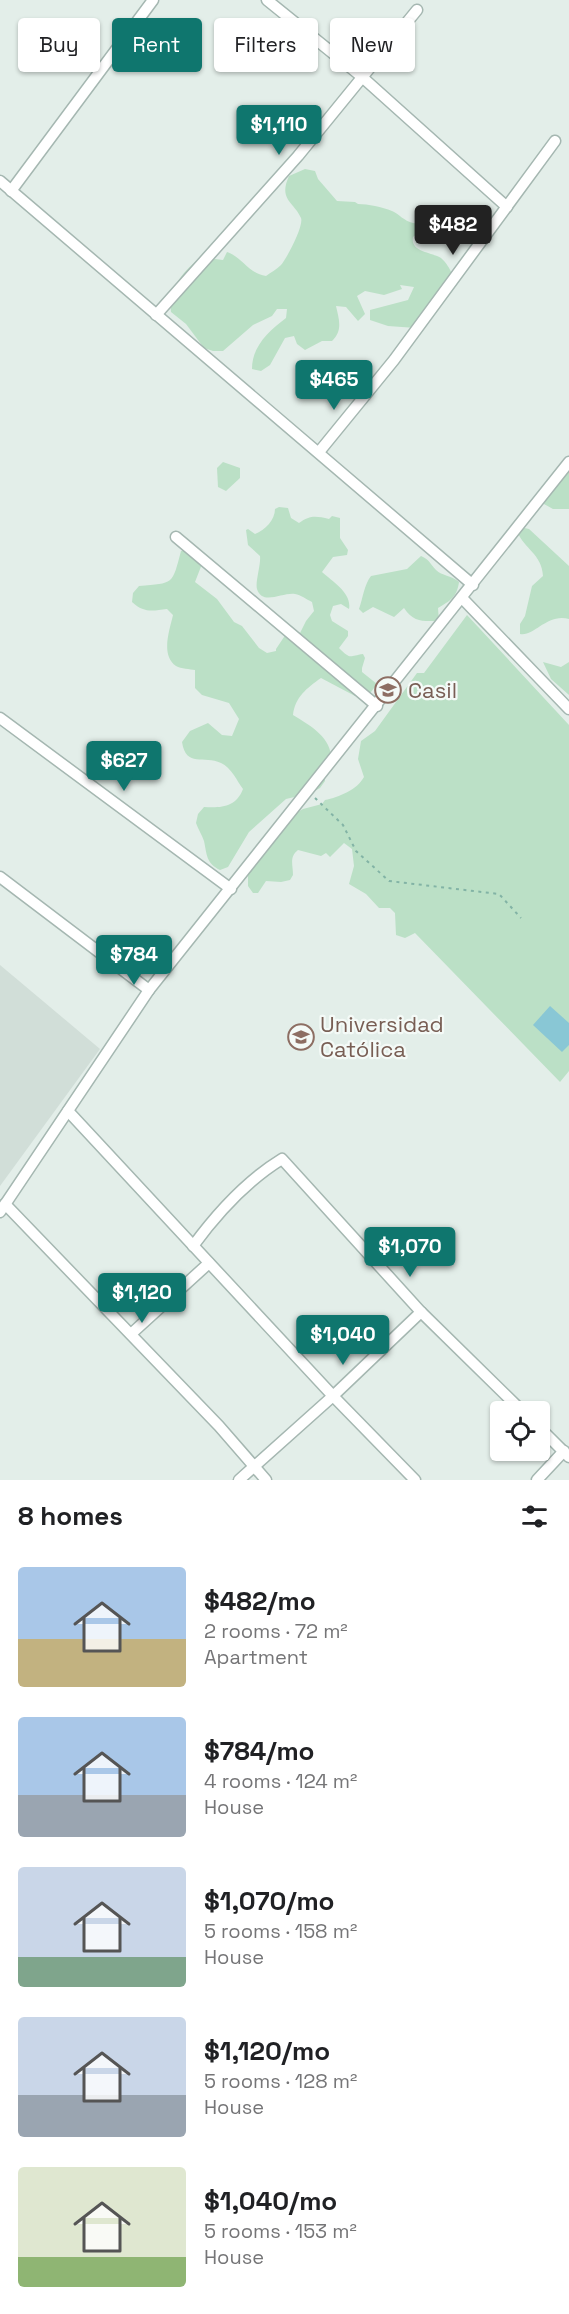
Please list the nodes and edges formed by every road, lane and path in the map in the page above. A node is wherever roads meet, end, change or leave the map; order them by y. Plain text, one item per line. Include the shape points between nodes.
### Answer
1 (153, 0) edge
2 (267, 0) edge
3 (417, 10) dead end
4 (362, 76) junction
5 (555, 141) dead end
6 (0, 182) edge
7 (11, 191) junction
8 (507, 207) junction
9 (156, 315) junction
10 (319, 452) junction
11 (569, 462) edge
12 (176, 537) dead end
13 (473, 585) junction
14 (462, 598) junction
15 (376, 706) junction
16 (569, 709) edge
17 (0, 718) edge
18 (309, 791) junction
19 (0, 877) edge
20 (231, 889) junction
21 (521, 918) dead end
22 (149, 990) junction
23 (68, 1111) junction
24 (3, 1208) edge
25 (194, 1246) junction
26 (209, 1263) junction
27 (421, 1312) junction
28 (131, 1334) junction
29 (333, 1396) junction
30 (512, 1401) edge
31 (550, 1438) edge
32 (566, 1454) edge
33 (254, 1468) junction
34 (239, 1480) edge
35 (266, 1480) edge
36 (415, 1480) edge
37 (537, 1480) edge

1 - 7 street
2 - 4 street
3 - 4 street
4 - 8 street
4 - 9 street via 298,156
5 - 8 street
6 - 7 street
7 - 9 street
8 - 10 street
9 - 10 street
10 - 13 street
11 - 13 street
12 - 15 street
13 - 14 street
14 - 15 street
14 - 16 street
15 - 18 street
17 - 20 street
18 - 20 street
18 - 21 path via 343,825 356,851 389,881 499,894
19 - 22 street
20 - 22 street
22 - 23 street
23 - 24 street
23 - 25 street
24 - 28 street
25 - 26 street
25 - 27 street via 217,1214 264,1170 282,1159
26 - 28 street
26 - 29 street
27 - 29 street
27 - 30 street
28 - 33 street
29 - 33 street
29 - 36 street
31 - 32 street
32 - 37 street
33 - 34 street
33 - 35 street

